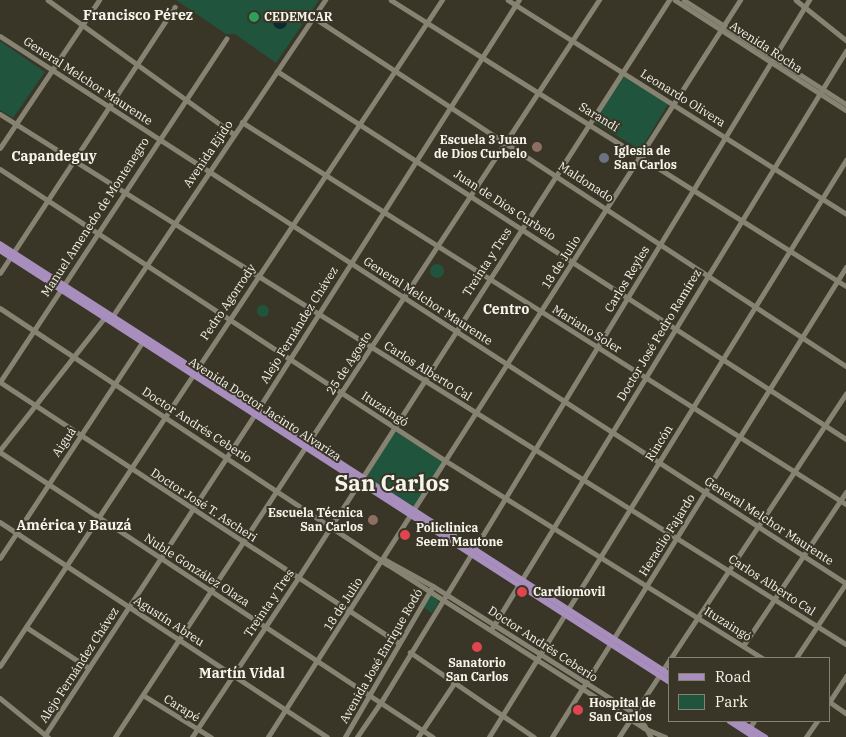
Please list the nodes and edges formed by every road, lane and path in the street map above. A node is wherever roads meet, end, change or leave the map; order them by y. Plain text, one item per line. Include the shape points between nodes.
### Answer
1 (48, 0) edge
2 (99, 0) edge
3 (325, 0) edge
4 (391, 0) edge
5 (442, 0) edge
6 (508, 0) edge
7 (599, 0) edge
8 (669, 0) edge
9 (675, 0) edge
10 (684, 0) edge
11 (740, 0) edge
12 (796, 0) edge
13 (809, 0) edge
14 (517, 2) edge
15 (804, 6) junction
16 (175, 7) dead end
17 (313, 17) junction
18 (427, 22) junction
19 (81, 24) junction
20 (722, 27) junction
21 (0, 36) edge
22 (226, 39) dead end
23 (572, 40) junction
24 (846, 40) edge
25 (846, 51) edge
26 (482, 57) junction
27 (772, 59) junction
28 (136, 65) junction
29 (51, 69) junction
30 (277, 71) junction
31 (394, 71) junction
32 (623, 72) junction
33 (820, 90) junction
34 (537, 92) junction
35 (184, 99) junction
36 (673, 104) junction
37 (846, 104) edge
38 (109, 106) junction
39 (450, 107) junction
40 (846, 110) edge
41 (0, 114) edge
42 (242, 122) junction
43 (590, 123) junction
44 (16, 124) junction
45 (359, 125) junction
46 (234, 134) junction
47 (725, 136) junction
48 (158, 138) junction
49 (504, 142) junction
50 (0, 148) edge
51 (641, 155) junction
52 (74, 160) junction
53 (415, 160) junction
54 (846, 160) edge
55 (774, 167) junction
56 (0, 170) edge
57 (209, 171) junction
58 (326, 174) junction
59 (556, 175) junction
60 (693, 189) junction
61 (123, 192) junction
62 (470, 194) junction
63 (822, 198) junction
64 (47, 200) junction
65 (608, 208) junction
66 (383, 210) junction
67 (846, 214) edge
68 (740, 219) junction
69 (173, 224) junction
70 (292, 224) junction
71 (522, 227) junction
72 (98, 232) junction
73 (661, 243) junction
74 (0, 244) edge
75 (438, 245) junction
76 (0, 250) edge
77 (790, 250) junction
78 (12, 255) junction
79 (574, 261) junction
80 (350, 263) junction
81 (146, 265) junction
82 (846, 268) edge
83 (0, 273) edge
84 (707, 274) junction
85 (258, 276) junction
86 (489, 278) junction
87 (838, 280) junction
88 (846, 286) edge
89 (62, 287) junction
90 (628, 296) junction
91 (404, 297) junction
92 (755, 306) junction
93 (0, 308) edge
94 (541, 311) junction
95 (318, 314) junction
96 (109, 318) junction
97 (229, 319) junction
98 (675, 328) junction
99 (34, 330) junction
100 (455, 330) junction
101 (802, 338) junction
102 (144, 340) junction
103 (371, 347) junction
104 (597, 347) junction
105 (74, 356) junction
106 (290, 359) junction
107 (722, 359) junction
108 (508, 364) junction
109 (846, 366) edge
110 (193, 372) junction
111 (645, 377) junction
112 (424, 379) junction
113 (0, 382) edge
114 (116, 383) junction
115 (770, 389) junction
116 (342, 393) junction
117 (846, 394) edge
118 (564, 401) junction
119 (35, 405) junction
120 (693, 407) junction
121 (256, 412) junction
122 (477, 413) junction
123 (164, 416) junction
124 (825, 425) junction
125 (393, 426) junction
126 (612, 432) junction
127 (81, 435) junction
128 (740, 437) junction
129 (846, 439) edge
130 (308, 445) junction
131 (535, 449) junction
132 (0, 451) edge
133 (227, 457) junction
134 (446, 461) junction
135 (659, 462) junction
136 (129, 469) junction
137 (795, 471) junction
138 (583, 478) junction
139 (360, 479) junction
140 (48, 484) junction
141 (278, 491) junction
142 (705, 492) junction
143 (846, 492) edge
144 (506, 497) junction
145 (840, 500) junction
146 (846, 504) edge
147 (631, 508) junction
148 (192, 509) junction
149 (414, 514) junction
150 (97, 517) junction
151 (0, 522) edge
152 (331, 526) junction
153 (758, 526) junction
154 (553, 528) junction
155 (16, 533) junction
156 (678, 536) junction
157 (244, 543) junction
158 (473, 552) junction
159 (804, 555) junction
160 (600, 557) junction
161 (0, 558) edge
162 (161, 558) junction
163 (384, 559) junction
164 (66, 566) junction
165 (730, 569) junction
166 (298, 578) junction
167 (520, 582) junction
168 (846, 583) edge
169 (433, 586) junction
170 (647, 586) junction
171 (212, 591) junction
172 (430, 591) junction
173 (446, 594) junction
174 (775, 598) junction
175 (443, 600) junction
176 (129, 606) junction
177 (350, 612) junction
178 (568, 613) junction
179 (698, 618) junction
180 (818, 625) junction
181 (265, 626) junction
182 (26, 627) junction
183 (493, 628) junction
184 (180, 640) junction
185 (612, 641) junction
186 (399, 643) junction
187 (846, 644) edge
188 (743, 646) junction
189 (410, 652) junction
190 (671, 657) edge
191 (761, 657) edge
192 (797, 657) edge
193 (540, 658) junction
194 (318, 660) junction
195 (0, 666) edge
196 (89, 668) junction
197 (665, 670) edge
198 (233, 675) junction
199 (846, 676) edge
200 (658, 677) junction
201 (668, 681) edge
202 (455, 682) junction
203 (585, 686) junction
204 (369, 694) junction
205 (143, 695) junction
206 (0, 698) edge
207 (831, 699) edge
208 (381, 702) junction
209 (831, 702) edge
210 (286, 710) junction
211 (846, 713) edge
212 (504, 716) junction
213 (633, 716) junction
214 (732, 722) edge
215 (741, 722) edge
216 (753, 722) edge
217 (816, 722) edge
218 (197, 729) junction
219 (423, 730) junction
220 (648, 730) junction
221 (748, 730) junction
222 (46, 736) edge
223 (115, 737) edge
224 (192, 737) edge
225 (211, 737) edge
226 (268, 737) edge
227 (327, 737) edge
228 (346, 737) edge
229 (357, 737) edge
230 (418, 737) edge
231 (432, 737) edge
232 (489, 737) edge
233 (534, 737) edge
234 (552, 737) edge
235 (619, 737) edge
236 (651, 737) edge
237 (665, 737) edge
238 (755, 737) edge
239 (765, 737) edge
240 (806, 737) edge

1 - 19 street
2 - 19 street
3 - 17 street, Avenida Ejido
4 - 18 street, Sarandí
5 - 18 street, Pedro Agorrody
6 - 14 street, Leonardo Olivera
7 - 23 street, 25 de Agosto
8 - 32 street, Treinta y Tres
9 - 20 street, Avenida Rocha
10 - 20 street, Avenida Rocha
11 - 20 street, 18 de Julio
12 - 15 street
13 - 15 street, Carlos Reyles
14 - 23 street, Leonardo Olivera
14 - 26 street, Alejo Fernández Chávez
15 - 24 street
15 - 27 street, Carlos Reyles
16 - 28 street
17 - 30 street, Avenida Ejido
17 - 31 street, Maldonado
18 - 26 street, Sarandí
18 - 31 street, Pedro Agorrody
19 - 28 street
19 - 29 street
20 - 27 street, Avenida Rocha
20 - 36 street, 18 de Julio
21 - 29 street, General Melchor Maurente
22 - 35 street, Manuel Amenedo de Montenegro
23 - 32 street, Leonardo Olivera
23 - 34 street, 25 de Agosto
25 - 33 street, Doctor José Pedro Ramírez
26 - 34 street, Sarandí
26 - 39 street, Alejo Fernández Chávez
27 - 33 street, Avenida Rocha
27 - 47 street, Carlos Reyles
28 - 35 street
28 - 38 street
29 - 38 street, General Melchor Maurente
29 - 44 street
30 - 42 street, Avenida Ejido
30 - 45 street, Juan de Dios Curbelo
31 - 39 street, Maldonado
31 - 45 street, Pedro Agorrody
32 - 36 street, Leonardo Olivera
32 - 43 street, Treinta y Tres
33 - 37 street, Avenida Rocha
33 - 40 street, Avenida Rocha
33 - 55 street, Doctor José Pedro Ramírez
34 - 43 street, Sarandí
34 - 49 street, 25 de Agosto
35 - 46 street
35 - 48 street, Manuel Amenedo de Montenegro
36 - 47 street, Leonardo Olivera
36 - 51 street, 18 de Julio
38 - 48 street, General Melchor Maurente
38 - 52 street
39 - 49 street, Maldonado
39 - 53 street, Alejo Fernández Chávez
41 - 44 street, Carlos Alberto Cal
42 - 46 street, Avenida Ejido
42 - 58 street, Mariano Soler
43 - 51 street, Sarandí
43 - 59 street, Treinta y Tres
44 - 50 street
44 - 52 street, Carlos Alberto Cal
45 - 53 street, Juan de Dios Curbelo
45 - 58 street, Pedro Agorrody
46 - 57 street, Avenida Ejido
47 - 55 street, Leonardo Olivera
47 - 60 street, Carlos Reyles
48 - 57 street, General Melchor Maurente
48 - 61 street, Manuel Amenedo de Montenegro
49 - 59 street, Maldonado
49 - 62 street, 25 de Agosto
51 - 60 street, Sarandí
51 - 65 street, 18 de Julio
52 - 61 street, Carlos Alberto Cal
52 - 64 street
53 - 62 street, Juan de Dios Curbelo
53 - 66 street, Alejo Fernández Chávez
54 - 63 street, Rincón
55 - 63 street, Leonardo Olivera
55 - 68 street, Doctor José Pedro Ramírez
56 - 64 street, Ituzaingó
57 - 69 street, Avenida Ejido
57 - 70 street, General Melchor Maurente
58 - 66 street, Mariano Soler
58 - 70 street, Pedro Agorrody
59 - 65 street, Maldonado
59 - 71 street, Treinta y Tres
60 - 68 street, Sarandí
60 - 73 street, Carlos Reyles
61 - 69 street, Carlos Alberto Cal
61 - 72 street, Manuel Amenedo de Montenegro
62 - 71 street, Juan de Dios Curbelo
62 - 75 street, 25 de Agosto
63 - 67 street, Leonardo Olivera
63 - 77 street, Rincón
64 - 72 street, Ituzaingó
64 - 78 street
65 - 73 street, Maldonado
65 - 79 street, 18 de Julio
66 - 75 street, Mariano Soler
66 - 80 street, Alejo Fernández Chávez
68 - 77 street, Sarandí
68 - 84 street, Doctor José Pedro Ramírez
69 - 81 street, Avenida Ejido
69 - 85 street, Carlos Alberto Cal
70 - 80 street, General Melchor Maurente
70 - 85 street, Pedro Agorrody
71 - 79 street, Juan de Dios Curbelo
71 - 86 street, Treinta y Tres
72 - 81 street, Ituzaingó
72 - 89 street, Manuel Amenedo de Montenegro
73 - 84 street, Maldonado
73 - 90 street, Carlos Reyles
74 - 78 main road, Avenida Doctor Jacinto Alvariza
75 - 86 street, Mariano Soler
75 - 91 street, 25 de Agosto
76 - 78 main road, Avenida Doctor Jacinto Alvariza
77 - 87 street, Sarandí
77 - 92 street, Rincón
78 - 83 street
78 - 89 main road, Avenida Doctor Jacinto Alvariza
79 - 90 street, Juan de Dios Curbelo
79 - 94 street, 18 de Julio
80 - 91 street, General Melchor Maurente
80 - 95 street, Alejo Fernández Chávez
81 - 96 street, Avenida Ejido
81 - 97 street, Ituzaingó
82 - 87 street, Heraclio Fajardo
84 - 92 street, Maldonado
84 - 98 street, Doctor José Pedro Ramírez
85 - 95 street, Carlos Alberto Cal
85 - 97 street, Pedro Agorrody
86 - 94 street, Mariano Soler
86 - 100 street, Treinta y Tres
87 - 88 street, Sarandí
87 - 101 street, Heraclio Fajardo
89 - 96 main road, Avenida Doctor Jacinto Alvariza
89 - 99 street, Manuel Amenedo de Montenegro
90 - 98 street, Juan de Dios Curbelo
90 - 104 street, Carlos Reyles
91 - 100 street, General Melchor Maurente
91 - 103 street, 25 de Agosto
92 - 101 street, Maldonado
92 - 107 street, Rincón
93 - 99 street, Doctor Andrés Ceberio
94 - 104 street, Mariano Soler
94 - 108 street, 18 de Julio
95 - 103 street, Carlos Alberto Cal
95 - 106 street, Alejo Fernández Chávez
96 - 102 main road, Avenida Doctor Jacinto Alvariza
96 - 105 street, Avenida Ejido
97 - 106 street, Ituzaingó
97 - 110 street, Pedro Agorrody
98 - 107 street, Juan de Dios Curbelo
98 - 111 street, Doctor José Pedro Ramírez
99 - 105 street, Doctor Andrés Ceberio
99 - 113 street, Manuel Amenedo de Montenegro
100 - 108 street, General Melchor Maurente
100 - 112 street, Treinta y Tres
101 - 109 street, Maldonado
101 - 115 street, Heraclio Fajardo
102 - 110 main road, Avenida Doctor Jacinto Alvariza
102 - 114 street, Aiguá
103 - 112 street, Carlos Alberto Cal
103 - 116 street, 25 de Agosto
104 - 111 street, Mariano Soler
104 - 118 street, Carlos Reyles
105 - 114 street, Doctor Andrés Ceberio
105 - 119 street, Avenida Ejido
106 - 116 street, Ituzaingó
106 - 121 street, Alejo Fernández Chávez
107 - 115 street, Juan de Dios Curbelo
107 - 120 street, Rincón
108 - 118 street, General Melchor Maurente
108 - 122 street, 18 de Julio
110 - 121 main road, Avenida Doctor Jacinto Alvariza
110 - 123 street, Pedro Agorrody
111 - 120 street, Mariano Soler
111 - 126 street, Doctor José Pedro Ramírez
112 - 122 street, Carlos Alberto Cal
112 - 125 street, Treinta y Tres
113 - 119 street, Doctor José T. Ascheri
114 - 123 street, Doctor Andrés Ceberio
114 - 127 street, Aiguá
115 - 124 street, Juan de Dios Curbelo
115 - 128 street, Heraclio Fajardo
116 - 125 street, Ituzaingó
116 - 130 street, 25 de Agosto
117 - 124 street
118 - 126 street, General Melchor Maurente
118 - 131 street, Carlos Reyles
119 - 127 street, Doctor José T. Ascheri
119 - 132 street, Avenida Ejido
120 - 128 street, Mariano Soler
120 - 135 street, Rincón
121 - 130 main road, Avenida Doctor Jacinto Alvariza
121 - 133 street, Alejo Fernández Chávez
122 - 131 street, Carlos Alberto Cal
122 - 134 street, 18 de Julio
123 - 133 street, Doctor Andrés Ceberio
123 - 136 street, Pedro Agorrody
124 - 129 street, Juan de Dios Curbelo
124 - 137 street
125 - 134 street, Ituzaingó
125 - 139 street, Treinta y Tres
126 - 135 street, General Melchor Maurente
126 - 138 street, Doctor José Pedro Ramírez
127 - 136 street, Doctor José T. Ascheri
127 - 140 street, Aiguá
128 - 137 street, Mariano Soler
128 - 142 street, Heraclio Fajardo
130 - 139 main road, Avenida Doctor Jacinto Alvariza
130 - 141 street, 25 de Agosto
131 - 138 street, Carlos Alberto Cal
131 - 144 street, Carlos Reyles
132 - 140 street, Nuble González Olaza
133 - 141 street, Doctor Andrés Ceberio
133 - 148 street, Alejo Fernández Chávez
134 - 144 street, Ituzaingó
134 - 149 street, 18 de Julio
135 - 142 street, General Melchor Maurente
135 - 147 street, Rincón
136 - 148 street, Doctor José T. Ascheri
136 - 150 street, Pedro Agorrody
137 - 145 street, Mariano Soler
137 - 153 street
138 - 147 street, Carlos Alberto Cal
138 - 154 street, Doctor José Pedro Ramírez
139 - 149 main road, Avenida Doctor Jacinto Alvariza
139 - 152 street, Treinta y Tres
140 - 150 street, Nuble González Olaza
140 - 155 street, Aiguá
141 - 152 street, Doctor Andrés Ceberio
141 - 157 street, 25 de Agosto
142 - 153 street, General Melchor Maurente
142 - 156 street, Heraclio Fajardo
143 - 145 street
144 - 154 street, Ituzaingó
144 - 158 street, Carlos Reyles
145 - 146 street, Mariano Soler
145 - 159 street
147 - 156 street, Carlos Alberto Cal
147 - 160 street, Rincón
148 - 157 street, Doctor José T. Ascheri
148 - 162 street, Alejo Fernández Chávez
149 - 158 main road, Avenida Doctor Jacinto Alvariza
149 - 163 street, 18 de Julio
150 - 162 street, Nuble González Olaza
150 - 164 street, Pedro Agorrody
151 - 155 street, Agustín Abreu
152 - 163 street, Doctor Andrés Ceberio
152 - 166 street, Treinta y Tres
153 - 159 street, General Melchor Maurente
153 - 165 street
154 - 160 street, Ituzaingó
154 - 167 street, Doctor José Pedro Ramírez
155 - 161 street, Aiguá
155 - 164 street, Agustín Abreu
156 - 165 street, Carlos Alberto Cal
156 - 170 street, Heraclio Fajardo
157 - 166 street, Doctor José T. Ascheri
157 - 171 street, 25 de Agosto
158 - 167 main road, Avenida Doctor Jacinto Alvariza
158 - 173 street, Carlos Reyles
159 - 168 street, General Melchor Maurente
159 - 174 street
160 - 170 street, Ituzaingó
160 - 178 street, Rincón
162 - 171 street, Nuble González Olaza
162 - 176 street, Alejo Fernández Chávez
163 - 169 street, Doctor Andrés Ceberio
163 - 172 street, Doctor Andrés Ceberio
163 - 177 street, 18 de Julio
164 - 176 street, Agustín Abreu
164 - 182 street, Pedro Agorrody
165 - 174 street, Carlos Alberto Cal
165 - 179 street
166 - 177 street, Doctor José T. Ascheri
166 - 181 street, Treinta y Tres
167 - 178 main road, Avenida Doctor Jacinto Alvariza
167 - 183 street, Doctor José Pedro Ramírez
168 - 180 street
169 - 172 street, Avenida José Enrique Rodó
169 - 173 street, Doctor Andrés Ceberio
170 - 179 street, Ituzaingó
170 - 185 street, Heraclio Fajardo
171 - 181 street, Nuble González Olaza
171 - 184 street, 25 de Agosto
172 - 175 street, Doctor Andrés Ceberio
172 - 186 street, Avenida José Enrique Rodó
173 - 175 street, Avenida José Enrique Rodó
173 - 183 street, Doctor Andrés Ceberio
174 - 180 street, Carlos Alberto Cal
174 - 188 street
175 - 183 street, Doctor Andrés Ceberio
175 - 189 street, Avenida José Enrique Rodó
176 - 184 street, Agustín Abreu
176 - 196 street, Alejo Fernández Chávez
177 - 186 street, Doctor José T. Ascheri
177 - 194 street, 18 de Julio
178 - 185 main road, Avenida Doctor Jacinto Alvariza
178 - 193 street, Rincón
179 - 188 street, Ituzaingó
179 - 190 street
180 - 187 street, Carlos Alberto Cal
180 - 192 street
181 - 194 street, Nuble González Olaza
181 - 198 street, Treinta y Tres
182 - 195 street, Pedro Agorrody
182 - 196 street
183 - 193 street, Doctor Andrés Ceberio
184 - 198 street, Agustín Abreu
184 - 205 street, 25 de Agosto
185 - 197 main road, Avenida Doctor Jacinto Alvariza
185 - 200 main road, Avenida Doctor Jacinto Alvariza
185 - 203 street, Heraclio Fajardo
186 - 204 street, Avenida José Enrique Rodó
188 - 191 street, Ituzaingó
189 - 202 street
189 - 208 street, Avenida José Enrique Rodó
193 - 203 street, Doctor Andrés Ceberio
193 - 212 street, Rincón
194 - 204 street, Nuble González Olaza
194 - 210 street, 18 de Julio
196 - 222 street, Alejo Fernández Chávez
197 - 200 street
198 - 210 street, Agustín Abreu
198 - 218 street, Treinta y Tres
199 - 207 street
200 - 201 main road, Avenida Doctor Jacinto Alvariza
200 - 213 street
202 - 212 street
202 - 219 street
203 - 213 street, Doctor Andrés Ceberio
203 - 234 street, Heraclio Fajardo
204 - 208 street, Nuble González Olaza
204 - 228 street, Avenida José Enrique Rodó
205 - 218 street, Carapé
205 - 223 street, 25 de Agosto
206 - 222 street
208 - 219 street, Nuble González Olaza
208 - 229 street, Avenida José Enrique Rodó
209 - 211 street
210 - 226 street, 18 de Julio
210 - 227 street, Agustín Abreu
212 - 232 street, Rincón
212 - 233 street
213 - 220 street, Doctor Andrés Ceberio
213 - 235 street
214 - 221 main road
215 - 221 main road
216 - 221 street
217 - 240 street
218 - 224 street, Treinta y Tres
218 - 225 street, Carapé
219 - 230 street
219 - 231 street, Nuble González Olaza
220 - 236 street
220 - 237 street
221 - 238 main road
221 - 239 main road

